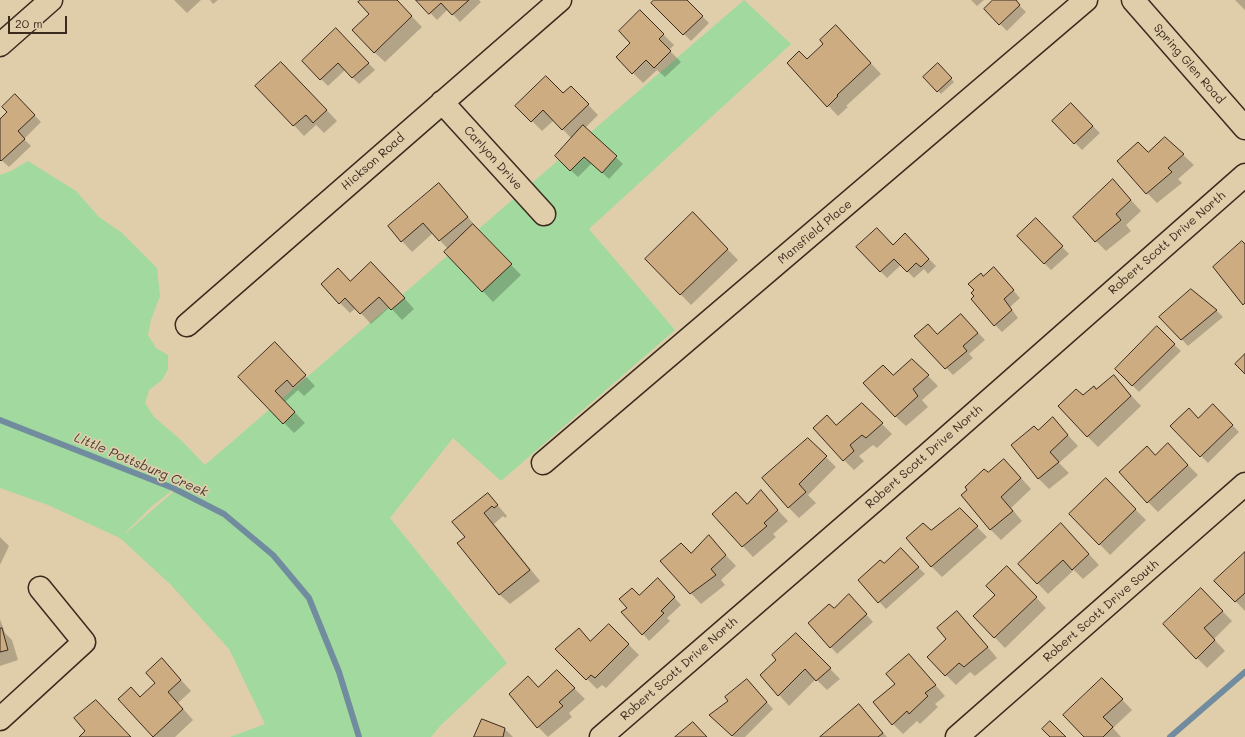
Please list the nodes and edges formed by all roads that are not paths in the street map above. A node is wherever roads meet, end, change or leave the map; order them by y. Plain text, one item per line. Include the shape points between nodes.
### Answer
1 (51, 0) edge
2 (560, 0) edge
3 (1086, 0) edge
4 (1133, 0) edge
5 (0, 45) edge
6 (442, 102) junction
7 (1245, 128) edge
8 (1245, 175) edge
9 (544, 214) dead end
10 (187, 325) dead end
11 (543, 463) dead end
12 (1245, 484) edge
13 (40, 588) dead end
14 (0, 719) edge
15 (601, 737) edge
16 (957, 737) edge

1 - 5 street
2 - 6 street, Hickson Road
3 - 11 street, Mansfield Place
4 - 7 street, Spring Glen Road
6 - 9 street, Carlyon Drive
6 - 10 street, Hickson Road
8 - 15 street, Robert Scott Drive North
12 - 16 street, Robert Scott Drive South
13 - 14 street via 84,642

